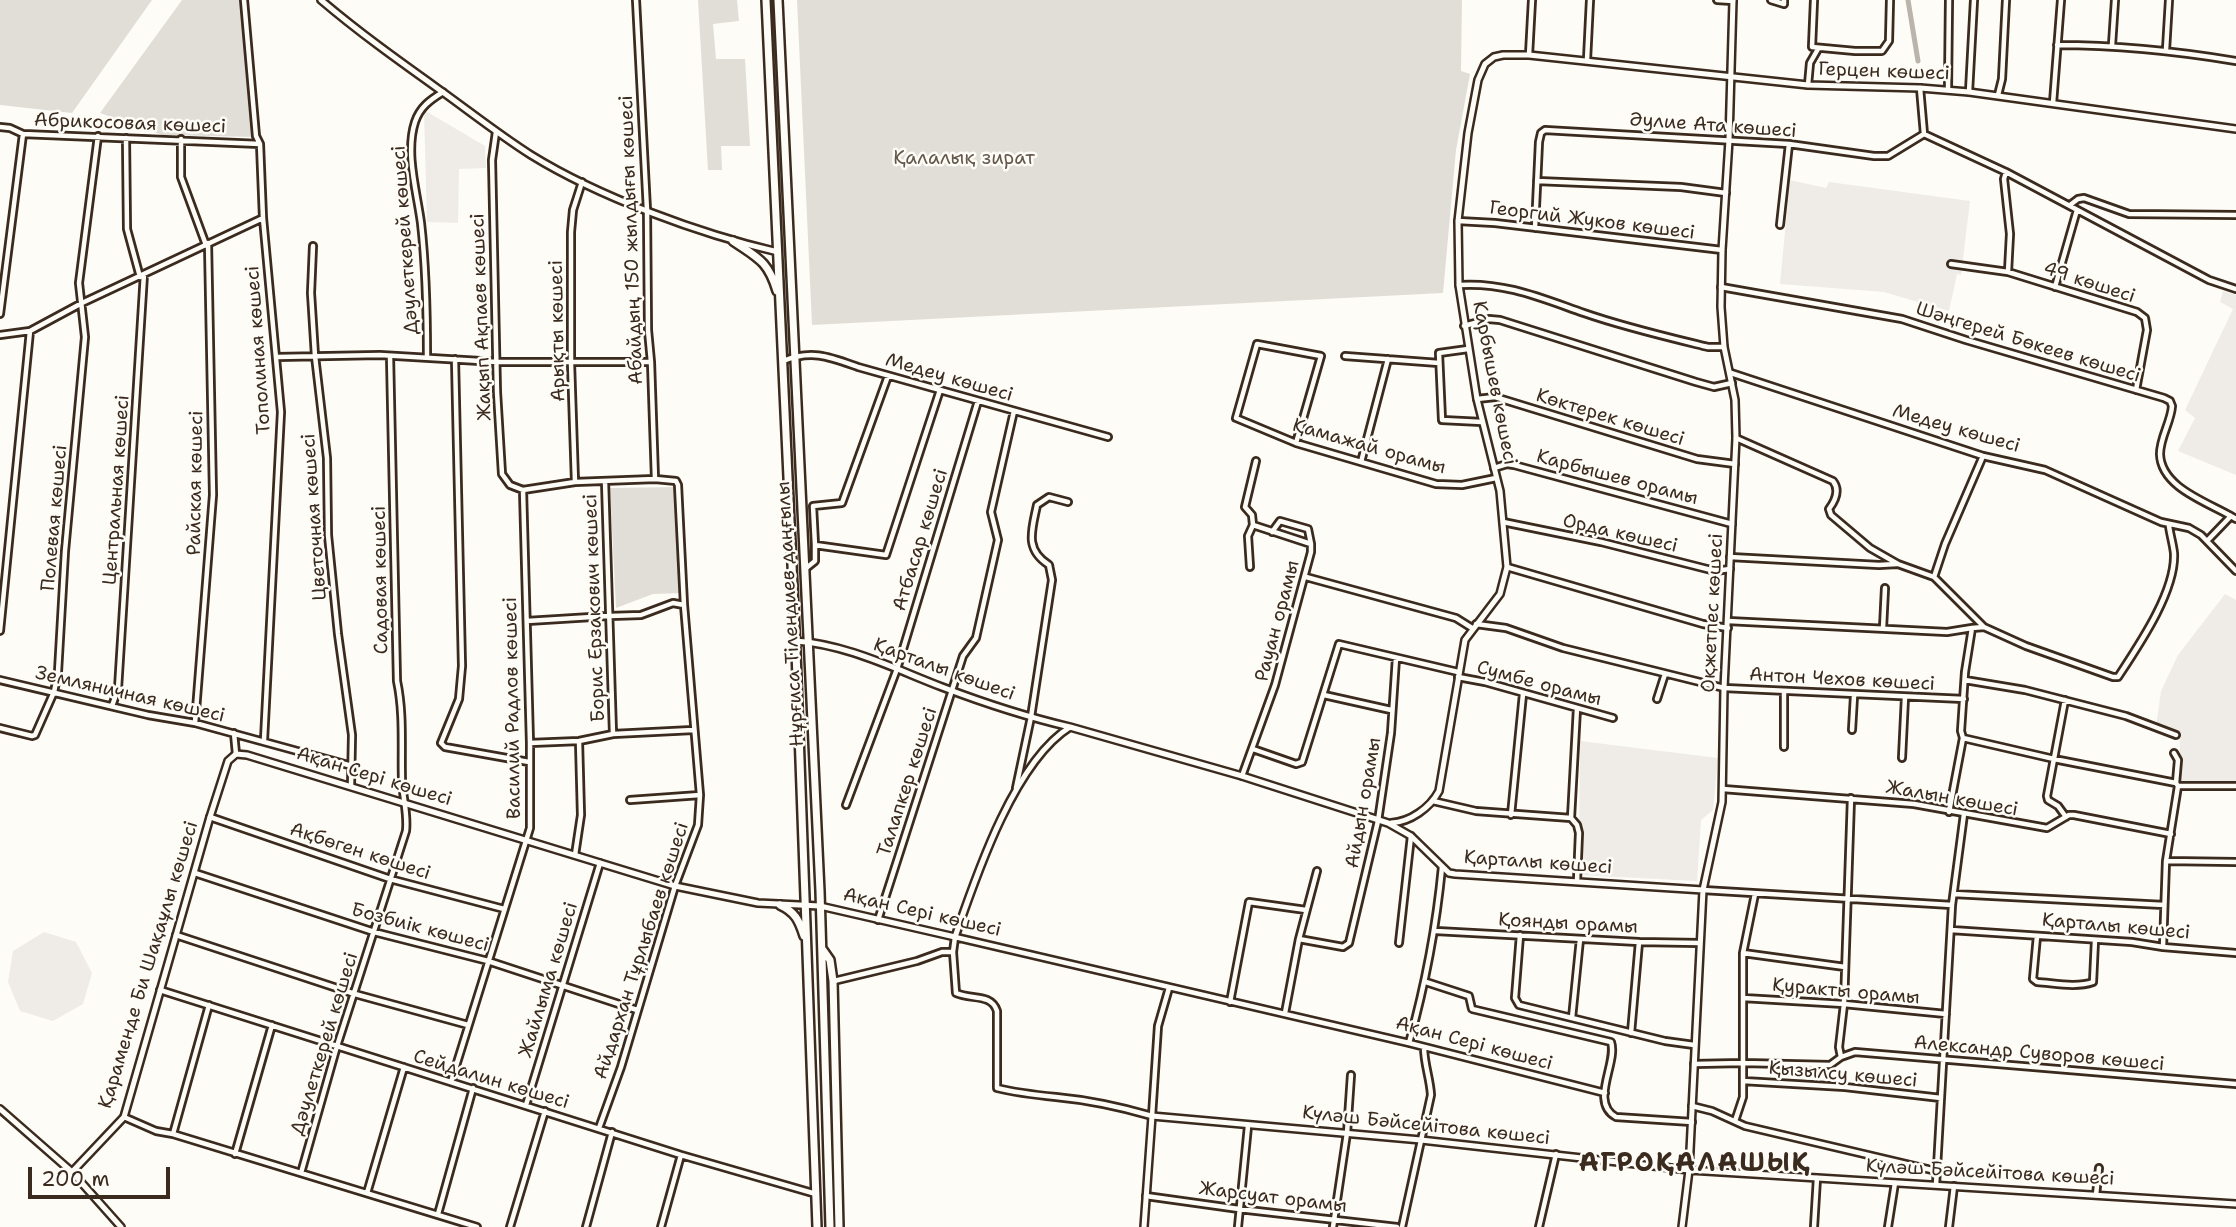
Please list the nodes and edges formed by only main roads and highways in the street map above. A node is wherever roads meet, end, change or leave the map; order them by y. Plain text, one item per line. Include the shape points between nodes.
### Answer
1 (766, 0) edge
2 (778, 0) edge
3 (733, 242) road end
4 (780, 302) junction
5 (780, 905) road end
6 (808, 946) junction
7 (822, 948) junction
8 (833, 998) junction
9 (824, 1021) junction
10 (813, 1121) junction
11 (827, 1123) junction
12 (817, 1227) edge
13 (830, 1227) edge
14 (839, 1227) edge

1 - 4 main road, Нұрғиса Тілендиев даңғылы
2 - 7 main road, Нұрғиса Тілендиев даңғылы
3 - 4 main road via 770,270
4 - 6 main road, Нұрғиса Тілендиев даңғылы
5 - 6 main road via 798,918
6 - 10 main road, Нұрғиса Тілендиев даңғылы
7 - 8 main road via 830,960
7 - 9 main road, Нұрғиса Тілендиев даңғылы
8 - 9 main road
8 - 14 main road
9 - 11 main road, Нұрғиса Тілендиев даңғылы
10 - 11 main road
10 - 12 main road, Нұрғиса Тілендиев даңғылы
11 - 13 main road, Нұрғиса Тілендиев даңғылы

